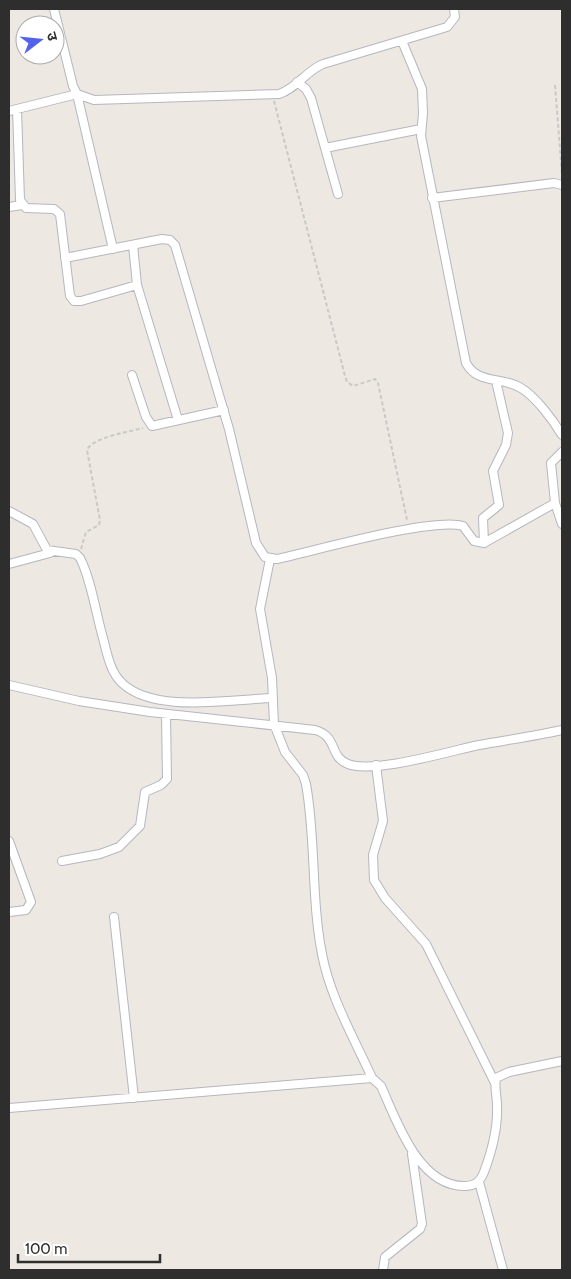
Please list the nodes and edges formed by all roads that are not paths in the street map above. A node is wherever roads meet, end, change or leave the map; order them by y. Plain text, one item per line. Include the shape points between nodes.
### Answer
1 (54, 9) edge
2 (454, 9) edge
3 (402, 41) junction
4 (297, 82) junction
5 (77, 94) junction
6 (13, 110) edge
7 (421, 129) junction
8 (325, 148) junction
9 (562, 185) edge
10 (338, 194) dead end
11 (432, 198) junction
12 (22, 205) junction
13 (9, 206) edge
14 (133, 245) junction
15 (113, 248) junction
16 (65, 258) junction
17 (137, 285) junction
18 (132, 375) dead end
19 (496, 381) junction
20 (224, 410) junction
21 (178, 420) junction
22 (562, 435) edge
23 (562, 452) edge
24 (555, 503) junction
25 (9, 511) edge
26 (562, 524) edge
27 (484, 543) junction
28 (50, 553) junction
29 (270, 559) junction
30 (9, 564) edge
31 (9, 685) edge
32 (273, 698) junction
33 (166, 715) junction
34 (274, 718) junction
35 (562, 730) edge
36 (376, 765) junction
37 (9, 841) edge
38 (62, 860) dead end
39 (9, 912) edge
40 (114, 917) dead end
41 (562, 1061) edge
42 (372, 1078) junction
43 (495, 1083) junction
44 (134, 1098) junction
45 (9, 1108) edge
46 (412, 1152) junction
47 (479, 1182) junction
48 (383, 1270) edge
49 (503, 1270) edge

1 - 5 street
2 - 3 street via 455,17 447,27
3 - 4 street via 316,66
3 - 7 street via 422,89
4 - 5 street via 286,92 272,94 94,100
4 - 8 street via 309,93
5 - 6 street
5 - 15 street
6 - 12 street via 18,193
7 - 8 street
7 - 11 street
8 - 10 street
9 - 11 street via 554,183
11 - 19 street via 466,363 475,375
12 - 13 street
12 - 16 street via 35,210 58,210
14 - 15 street
14 - 17 street
14 - 20 street via 162,239 175,245
15 - 16 street
16 - 17 street via 69,290 74,301
17 - 21 street
18 - 21 street via 152,426
19 - 22 street via 525,390
19 - 27 street via 508,440 493,470 499,505 483,518
20 - 21 street
20 - 29 street via 256,543
23 - 24 street via 550,463
24 - 26 street
24 - 27 street
25 - 28 street via 33,524
27 - 29 street via 474,541 463,526 456,524 409,529
28 - 30 street
28 - 32 street via 71,553 80,558 110,663 120,682 132,691 171,701
29 - 32 street via 260,608
31 - 33 street via 79,701
32 - 34 street
33 - 34 street
33 - 38 street via 166,779 161,785 144,792 140,826 111,852
34 - 36 street via 324,732 342,761 349,765
34 - 42 street via 282,746 306,784 322,957
35 - 36 street via 404,763
36 - 43 street via 383,821 373,854 374,880 384,898 433,956
37 - 39 street via 31,902 26,910
40 - 44 street
41 - 43 street via 500,1075
42 - 44 street
42 - 46 street via 381,1086
43 - 47 street via 496,1124
44 - 45 street
46 - 47 street via 430,1171 444,1179 460,1186
46 - 48 street via 422,1224 384,1257
47 - 49 street

